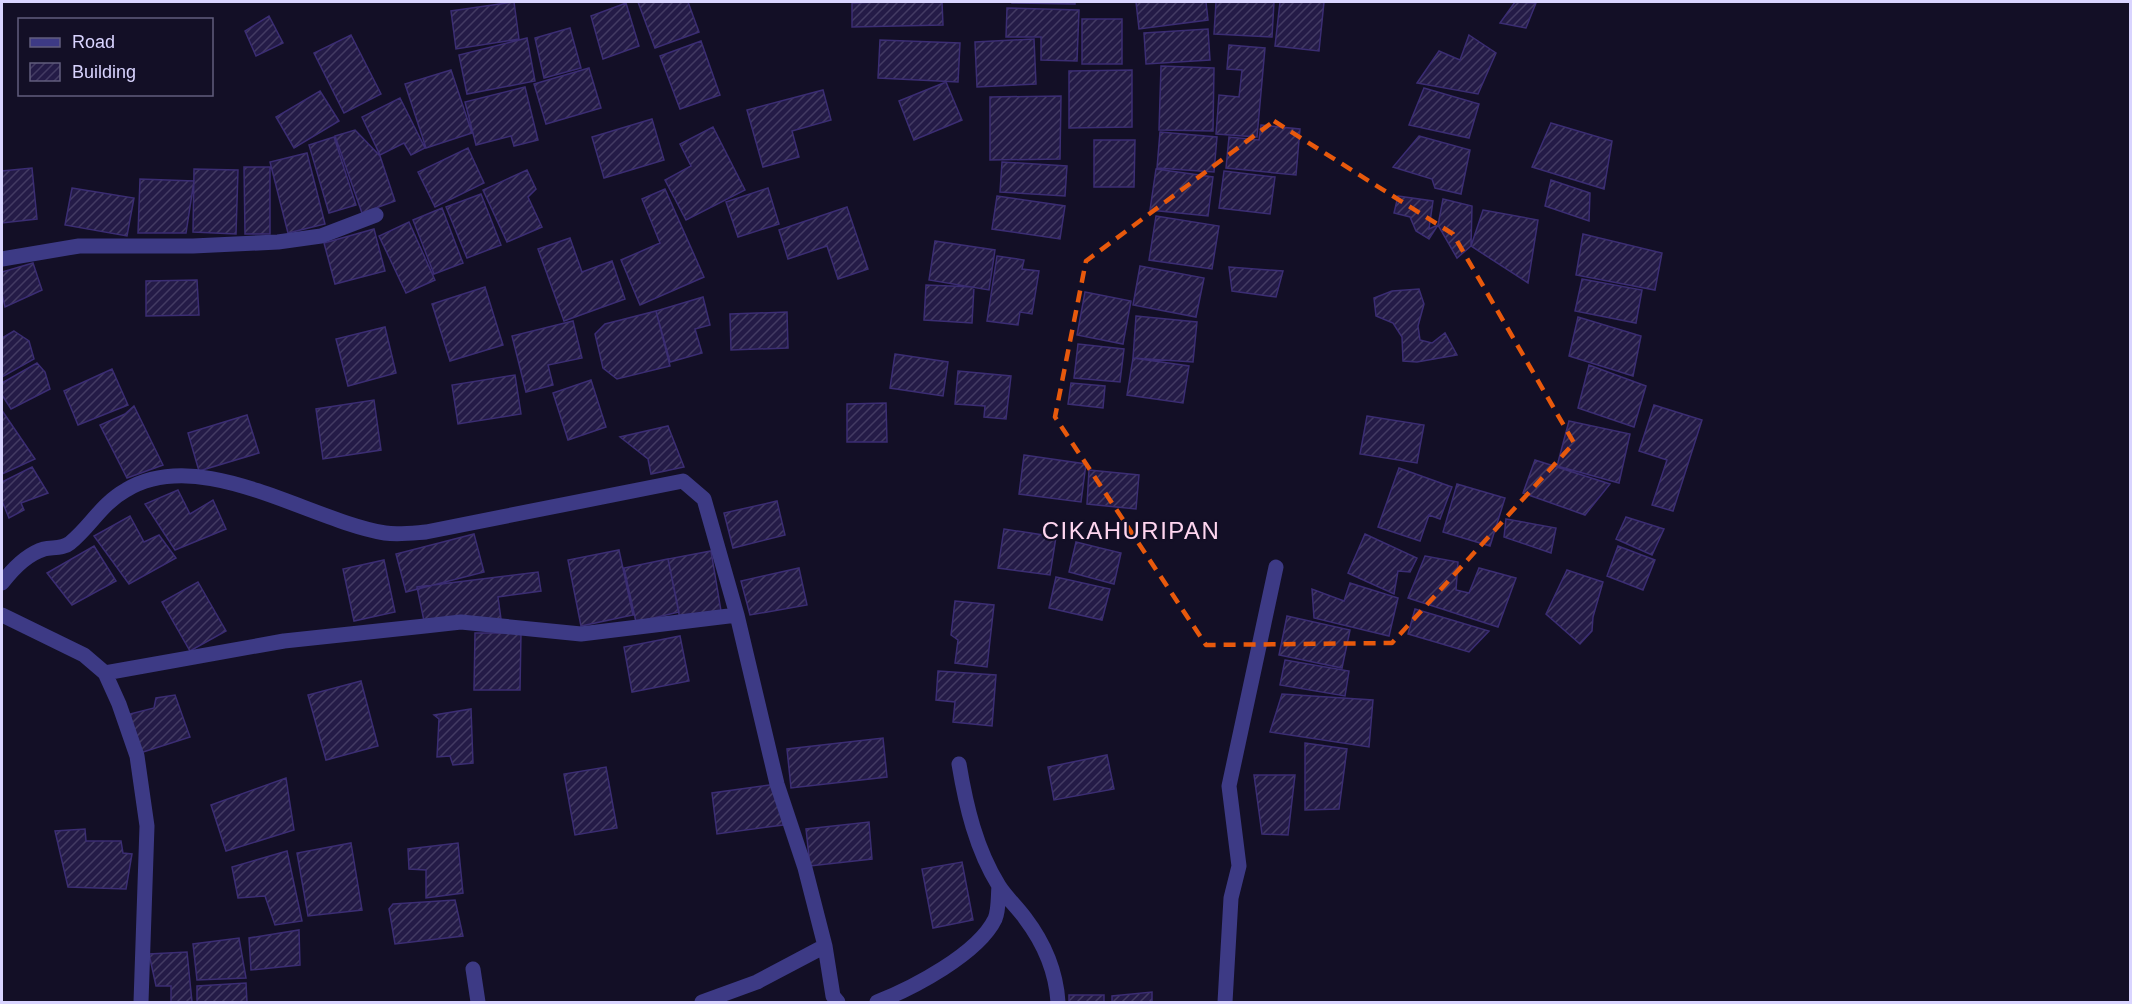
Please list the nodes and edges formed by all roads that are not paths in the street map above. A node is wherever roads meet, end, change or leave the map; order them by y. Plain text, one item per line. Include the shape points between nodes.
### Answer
1 (376, 215) dead end
2 (2, 259) edge
3 (1276, 567) dead end
4 (2, 583) edge
5 (2, 615) edge
6 (737, 615) junction
7 (105, 674) junction
8 (960, 764) dead end
9 (999, 886) junction
10 (825, 946) junction
11 (473, 969) dead end
12 (141, 1002) edge
13 (478, 1002) edge
14 (702, 1002) edge
15 (838, 1002) edge
16 (877, 1002) edge
17 (1058, 1002) edge
18 (1225, 1002) edge

1 - 2 street via 321,236 278,242 79,246
3 - 18 street via 1228,786 1239,866 1231,898
4 - 6 street via 29,556 68,545 98,509 127,489 160,477 186,475 219,480 387,534 426,532 682,481 704,499
5 - 7 street via 84,656
6 - 7 street via 581,634 449,623 284,641
6 - 10 street via 777,784
7 - 12 street via 136,756 147,826
8 - 9 street via 966,802 980,847
9 - 16 street via 996,917 982,937 936,974
9 - 17 street via 1045,948
10 - 14 street via 757,982
10 - 15 street via 833,996
11 - 13 street

